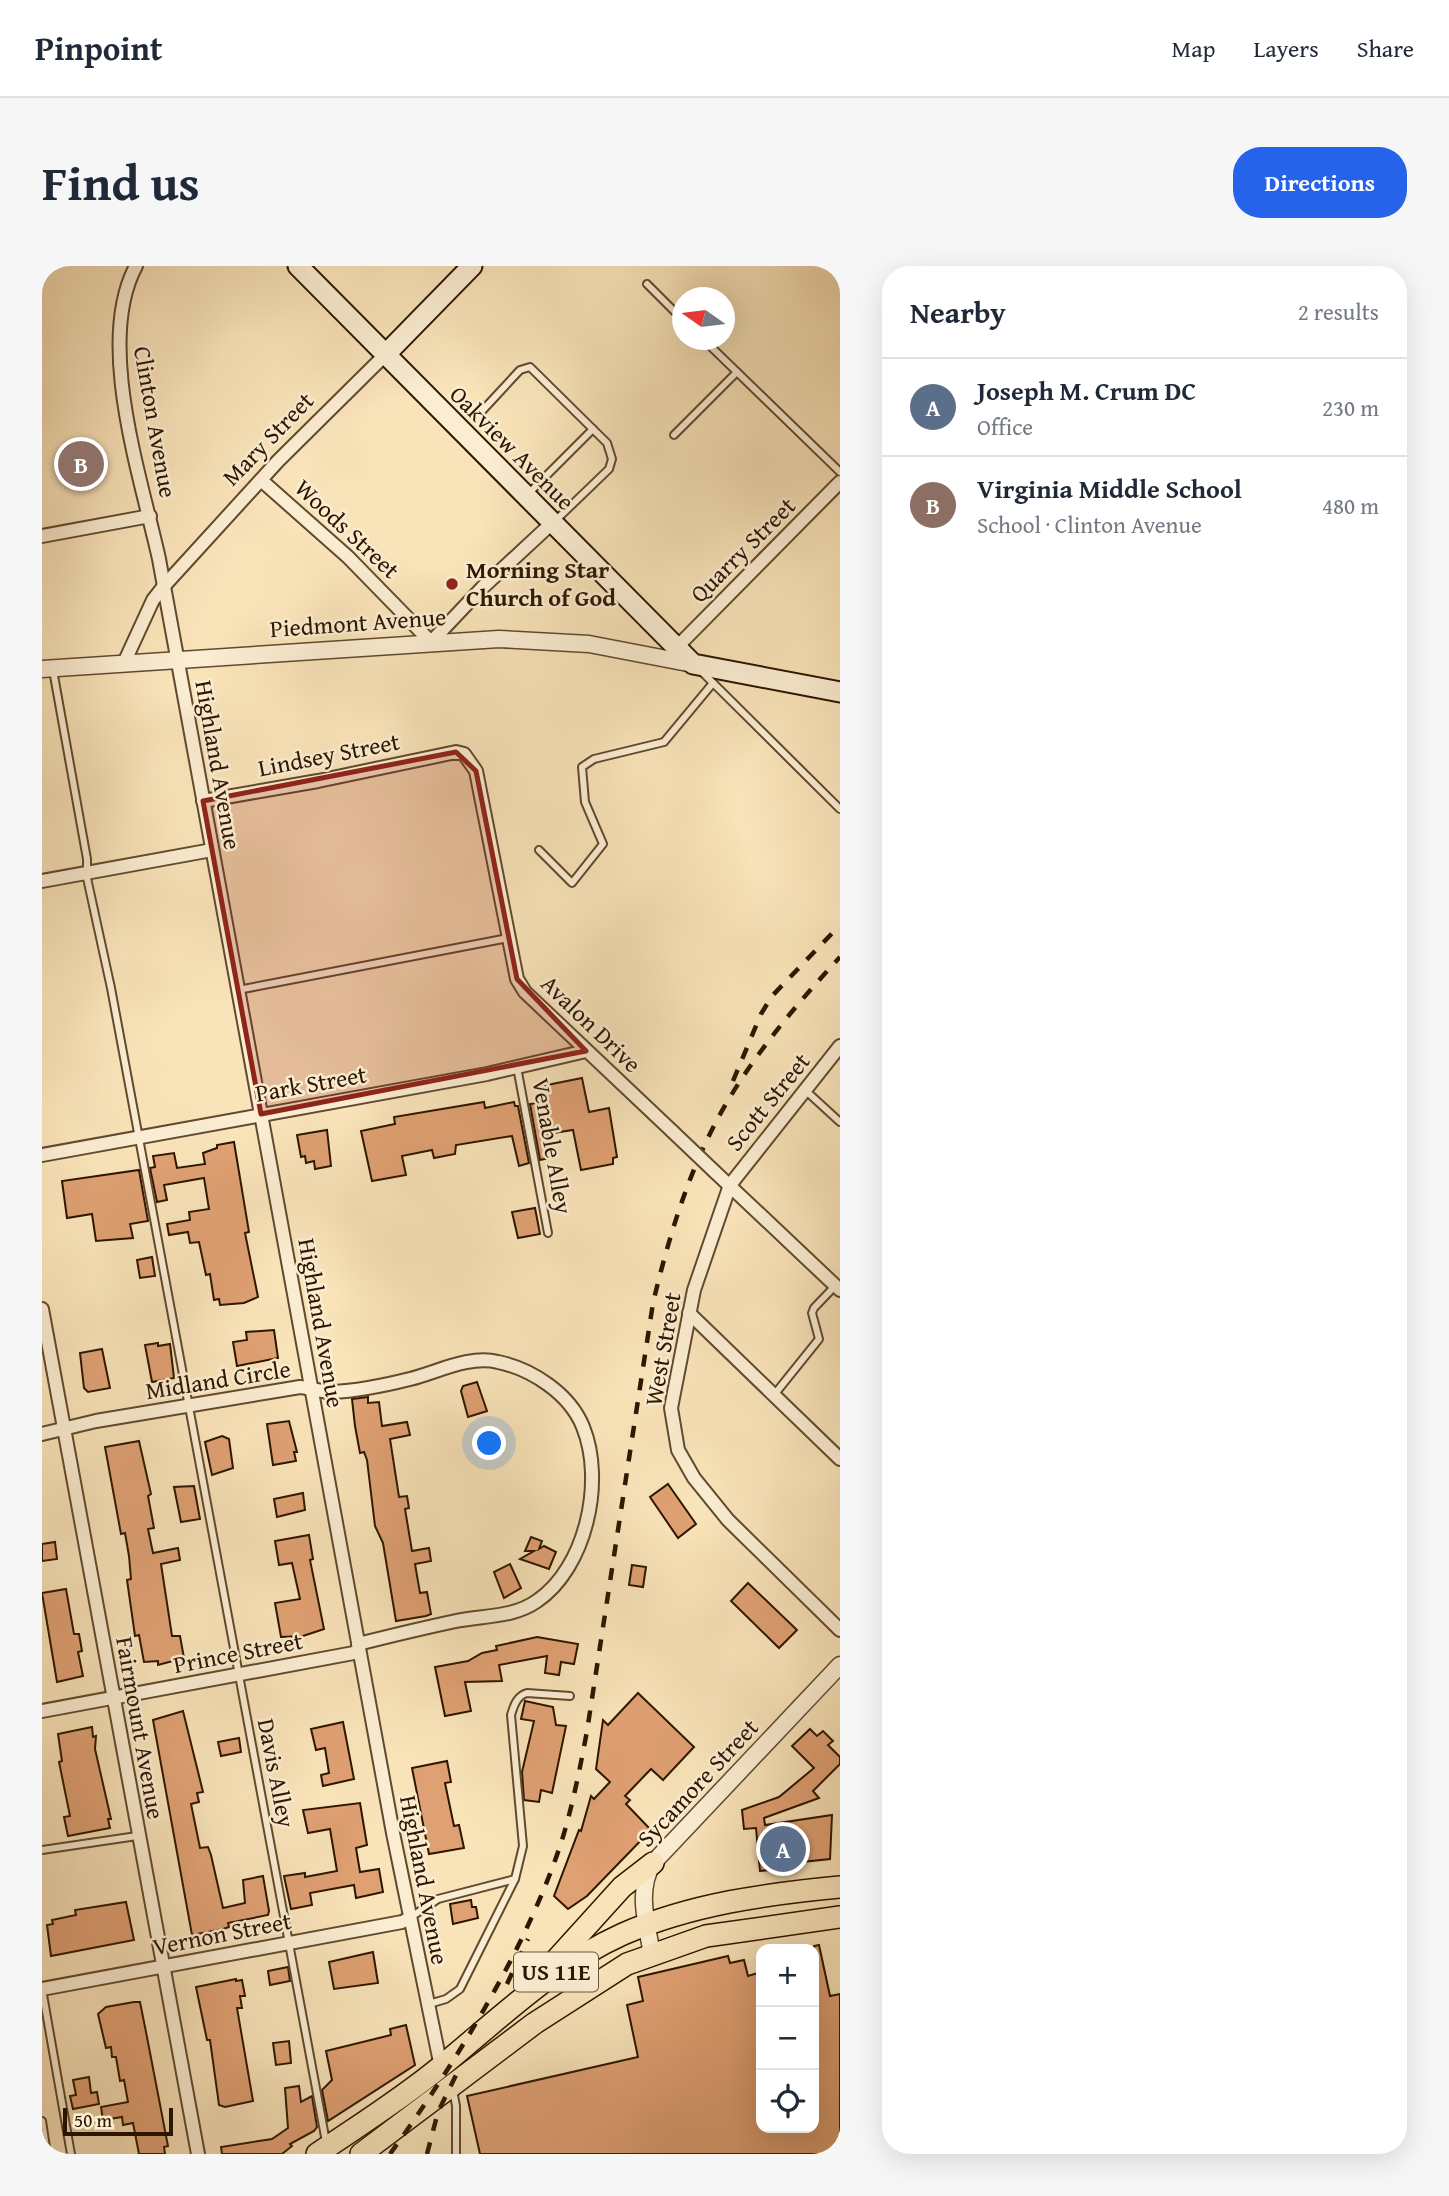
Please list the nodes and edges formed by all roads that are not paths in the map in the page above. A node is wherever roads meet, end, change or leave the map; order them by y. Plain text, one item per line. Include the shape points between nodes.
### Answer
1 (136, 266) edge
2 (298, 266) edge
3 (472, 266) edge
4 (647, 284) dead end
5 (672, 308) edge
6 (714, 350) edge
7 (384, 355) junction
8 (737, 372) junction
9 (482, 411) dead end
10 (593, 429) junction
11 (674, 435) dead end
12 (840, 472) edge
13 (261, 480) junction
14 (840, 482) edge
15 (526, 497) junction
16 (150, 516) junction
17 (552, 523) junction
18 (42, 536) edge
19 (164, 586) junction
20 (431, 642) junction
21 (676, 648) junction
22 (177, 659) junction
23 (124, 663) junction
24 (693, 664) junction
25 (47, 669) edge
26 (713, 683) junction
27 (840, 692) edge
28 (464, 754) joint
29 (203, 801) junction
30 (839, 806) edge
31 (212, 850) junction
32 (539, 850) dead end
33 (87, 874) junction
34 (42, 881) edge
35 (508, 938) junction
36 (238, 990) junction
37 (840, 1046) edge
38 (586, 1051) junction
39 (517, 1067) junction
40 (805, 1090) junction
41 (261, 1114) junction
42 (840, 1122) edge
43 (138, 1137) junction
44 (42, 1155) edge
45 (730, 1185) junction
46 (548, 1233) dead end
47 (838, 1288) edge
48 (42, 1309) edge
49 (689, 1313) junction
50 (312, 1388) junction
51 (774, 1395) junction
52 (189, 1405) junction
53 (66, 1427) junction
54 (42, 1434) edge
55 (840, 1459) edge
56 (840, 1630) edge
57 (358, 1648) junction
58 (840, 1665) edge
59 (237, 1673) junction
60 (570, 1696) dead end
61 (114, 1698) junction
62 (42, 1711) edge
63 (137, 1836) junction
64 (42, 1850) edge
65 (653, 1863) junction
66 (514, 1879) junction
67 (840, 1887) edge
68 (840, 1917) edge
69 (410, 1918) junction
70 (647, 1925) junction
71 (288, 1943) junction
72 (652, 1954) junction
73 (164, 1967) junction
74 (42, 1989) edge
75 (530, 1991) junction
76 (427, 2005) junction
77 (446, 2077) junction
78 (42, 2121) edge
79 (322, 2151) edge
80 (47, 2154) edge
81 (71, 2154) edge
82 (198, 2154) edge
83 (361, 2154) edge
84 (456, 2154) edge

1 - 16 street, Clinton Avenue via 121,311 119,348
2 - 7 main road, Oakview Avenue
3 - 7 main road, Mary Street
4 - 5 lane
6 - 8 lane
7 - 13 street, Mary Street
7 - 15 main road, Oakview Avenue
8 - 11 lane
8 - 12 lane
9 - 10 lane via 520,370 530,367
10 - 15 lane
10 - 17 lane via 610,450 609,469
13 - 19 street, Mary Street
13 - 20 street, Woods Street via 348,557
14 - 21 street, Quarry Street
15 - 17 main road, Oakview Avenue
16 - 18 street
16 - 19 street, Clinton Avenue
17 - 20 street
17 - 21 main road, Oakview Avenue
19 - 22 street, Highland Avenue
19 - 23 street, Mary Street via 152,600
20 - 22 street, Piedmont Avenue
20 - 24 street, Piedmont Avenue via 549,640
21 - 24 main road, Oakview Avenue
22 - 23 street, Piedmont Avenue
22 - 29 street, Highland Avenue
23 - 25 street, Piedmont Avenue
24 - 26 lane
24 - 27 main road, Piedmont Avenue
25 - 33 lane, Davis Alley
26 - 30 lane
26 - 32 lane via 664,742 594,759 582,767 584,802 603,844 572,883
28 - 29 street, Lindsey Street
28 - 35 street, Avalon Drive via 476,771
29 - 31 street, Highland Avenue
31 - 33 street
31 - 36 street, Highland Avenue
33 - 34 street
33 - 43 lane, Davis Alley
35 - 36 lane
35 - 38 street, Avalon Drive via 513,967 525,992
36 - 41 street, Highland Avenue
37 - 40 street, Scott Street
38 - 39 street, Park Street
38 - 45 street, Avalon Drive, bridge
39 - 41 street, Park Street
39 - 46 lane, Venable Alley
40 - 42 lane
40 - 45 street, Scott Street
41 - 43 street, Park Street
41 - 50 street, Highland Avenue
43 - 44 street, Park Street
43 - 52 lane, Davis Alley
45 - 47 street, Avalon Drive
45 - 49 street, West Street
47 - 51 lane via 814,1308 819,1339
48 - 53 street, Fairmount Avenue
49 - 51 street
49 - 56 street, West Street via 671,1408 685,1464 728,1520
50 - 52 street, Midland Circle
50 - 57 street, Highland Avenue
50 - 57 street, Midland Circle via 332,1392 408,1380 472,1362 497,1362 541,1379 556,1391 575,1412 588,1442 590,1495 580,1546 568,1568 540,1599 512,1613 457,1620
51 - 55 street
52 - 53 street, Midland Circle
52 - 59 lane, Davis Alley
53 - 54 street, Midland Circle
53 - 61 street, Fairmount Avenue
57 - 59 street, Prince Street
57 - 69 street, Highland Avenue
58 - 65 street, Sycamore Street
59 - 61 street, Prince Street
59 - 71 lane, Davis Alley
60 - 66 lane via 527,1693 511,1715 523,1846
61 - 62 street, Prince Street
61 - 63 street, Fairmount Avenue
63 - 64 lane
63 - 73 street, Fairmount Avenue
65 - 70 street, Sycamore Street via 644,1882
65 - 75 highway via 622,1887
66 - 69 lane via 438,1899
66 - 76 lane via 460,1989
67 - 70 highway, US 11E via 742,1898
68 - 72 highway, US 11E via 744,1928
69 - 71 street, Vernon Street
69 - 76 street, Highland Avenue
70 - 72 street, Sycamore Street
70 - 75 highway, US 11E via 586,1953
71 - 73 street, Vernon Street
71 - 79 lane, Davis Alley
72 - 77 highway, US 11E via 580,1992
73 - 74 street, Vernon Street
73 - 82 street, Fairmount Avenue
74 - 81 lane
75 - 77 highway, US 11E
76 - 77 street, Highland Avenue
77 - 79 highway, US 11E via 392,2105
77 - 83 highway, US 11E
77 - 84 lane via 456,2106
78 - 80 lane

